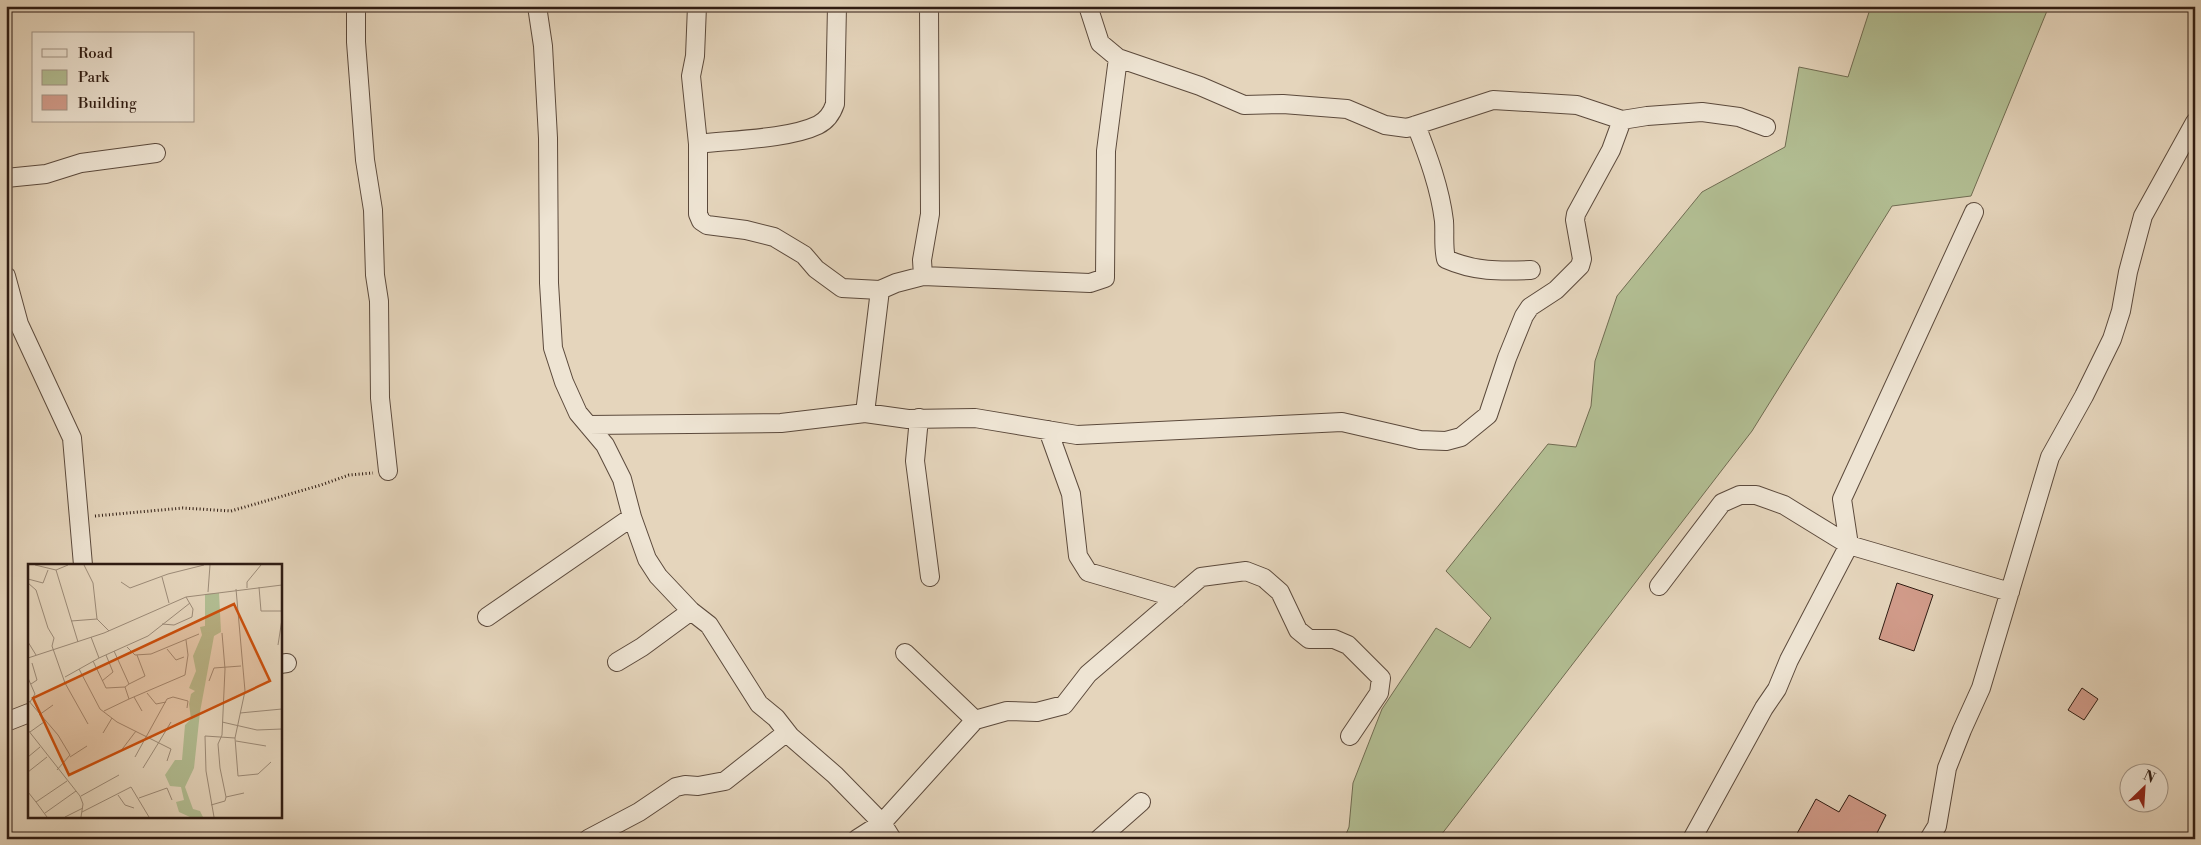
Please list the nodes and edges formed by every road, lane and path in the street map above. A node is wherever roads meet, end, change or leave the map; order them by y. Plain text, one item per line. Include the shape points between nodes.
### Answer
1 (356, 6) edge
2 (537, 6) edge
3 (697, 6) edge
4 (837, 6) edge
5 (929, 6) edge
6 (1088, 6) edge
7 (1118, 58) junction
8 (1622, 120) junction
9 (2195, 122) edge
10 (1416, 125) junction
11 (1766, 127) dead end
12 (698, 144) junction
13 (156, 153) dead end
14 (6, 178) edge
15 (1974, 212) dead end
16 (1531, 270) dead end
17 (6, 276) edge
18 (923, 276) junction
19 (880, 290) junction
20 (864, 413) junction
21 (919, 418) junction
22 (588, 424) junction
23 (1048, 430) junction
24 (388, 471) joint
25 (79, 517) junction
26 (632, 517) junction
27 (1849, 545) junction
28 (83, 564) edge
29 (930, 576) dead end
30 (1659, 586) dead end
31 (2010, 592) junction
32 (1177, 598) junction
33 (691, 611) junction
34 (486, 617) dead end
35 (905, 653) dead end
36 (618, 662) dead end
37 (28, 713) edge
38 (975, 720) junction
39 (6, 722) edge
40 (787, 732) junction
41 (1350, 736) dead end
42 (1141, 802) dead end
43 (882, 823) junction
44 (588, 839) edge
45 (858, 839) edge
46 (892, 839) edge
47 (1099, 839) edge
48 (1692, 839) edge
49 (1929, 839) edge

1 - 24 street via 365,160 373,210 379,301 380,398
2 - 22 street via 543,46 548,138 553,348 578,413
3 - 12 street via 691,76
4 - 12 street via 835,104 820,124 798,133
5 - 18 street via 930,214 922,260
6 - 7 street via 1100,43
7 - 10 street via 1244,105 1283,104 1347,110 1385,125 1407,128
7 - 18 street via 1106,152 1105,278 1090,283
8 - 10 street via 1577,105 1493,100
8 - 11 street via 1702,112 1739,117
8 - 23 street via 1611,150 1576,214 1582,259 1580,266 1556,290 1530,307 1507,358 1488,415 1461,437 1446,441 1420,440 1342,422 1077,435
9 - 31 street via 2144,216 2112,339 2050,457
10 - 16 street via 1434,175 1444,222 1446,259 1481,270
12 - 19 street via 698,214 701,221 707,225 774,237 804,255 816,269 842,288
13 - 14 street via 81,163 46,174
15 - 27 street via 1842,499
17 - 25 street via 19,324 72,438
18 - 19 street
19 - 20 street
20 - 21 street
20 - 22 street via 781,423
21 - 23 street via 975,418
21 - 29 street via 914,461
22 - 26 street via 605,445 622,479
23 - 32 street via 1070,494 1078,556 1088,572
24 - 25 path via 349,475 231,511 183,508
25 - 28 street
26 - 33 street via 647,558 658,576
26 - 34 street
27 - 30 street via 1784,504 1756,494 1740,495 1722,503
27 - 31 street
27 - 48 street via 1789,660 1777,690
31 - 49 street via 1981,688 1947,768 1937,826
32 - 38 street via 1088,674 1064,705 1037,712 1007,711
32 - 41 street via 1201,577 1246,571 1264,578 1280,592 1298,630 1309,639 1334,639 1348,645 1381,678 1379,693
33 - 36 street
33 - 40 street via 709,625 759,704
35 - 38 street
37 - 39 street
38 - 43 street
40 - 43 street
40 - 44 street via 725,781 676,787 639,812
42 - 47 street
43 - 45 street
43 - 46 street

